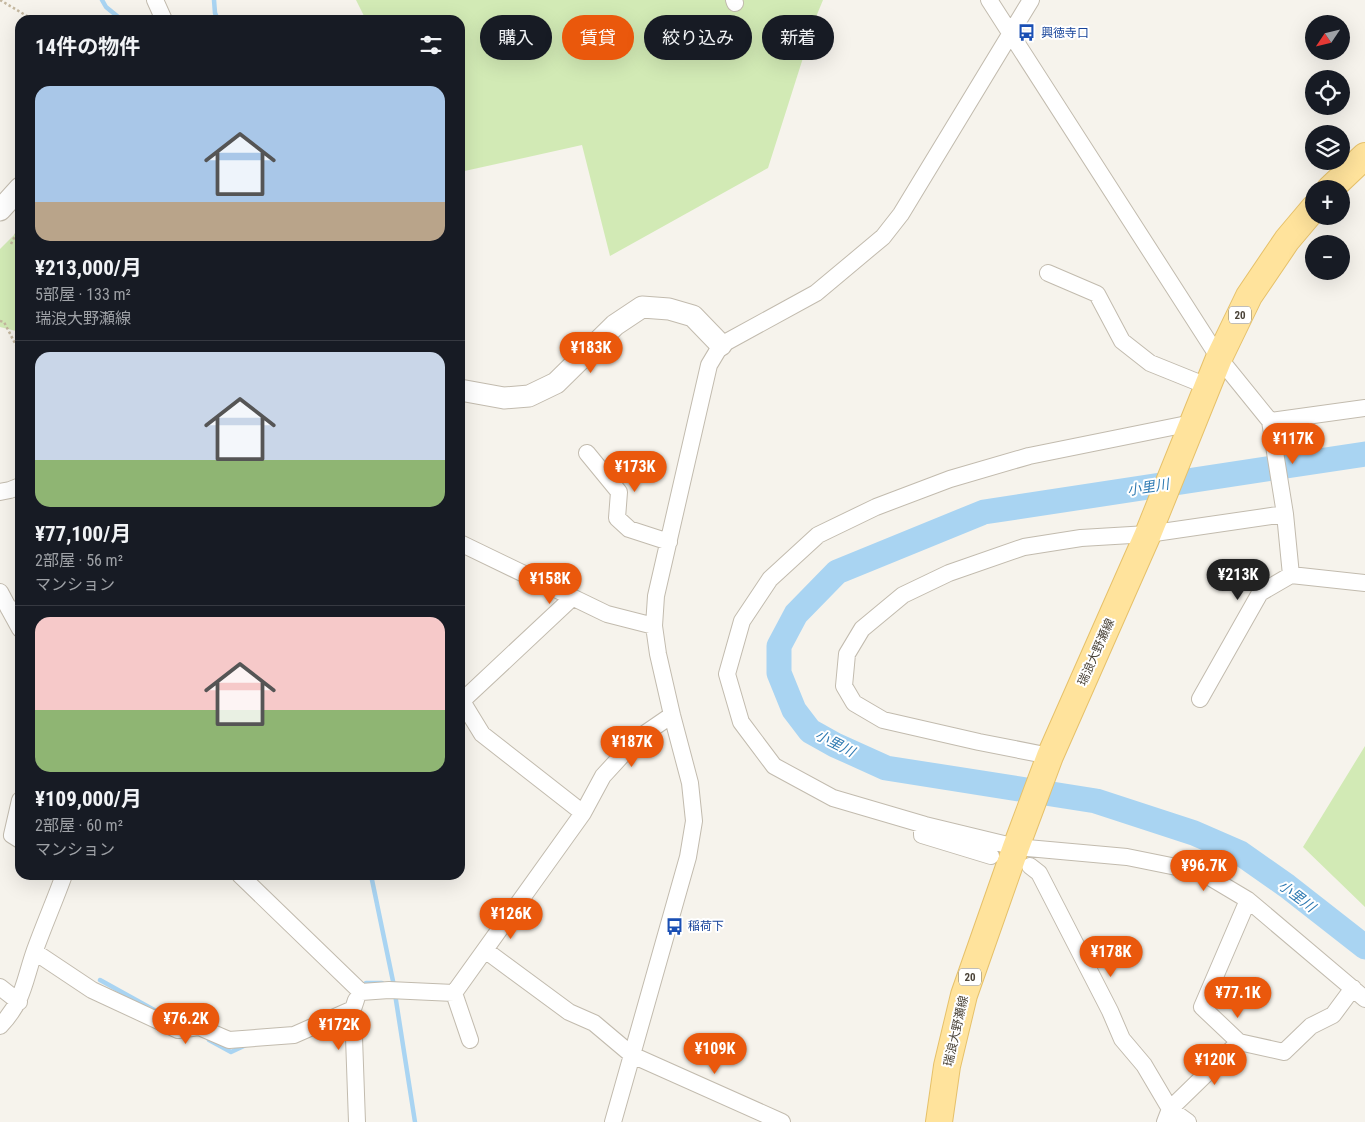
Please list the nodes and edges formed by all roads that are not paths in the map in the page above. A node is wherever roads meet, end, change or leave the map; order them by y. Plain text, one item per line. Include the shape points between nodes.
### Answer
1 (155, 0) edge
2 (989, 0) edge
3 (1031, 0) edge
4 (162, 15) edge
5 (1010, 32) junction
6 (1365, 156) edge
7 (1340, 180) edge
8 (15, 194) edge
9 (0, 210) edge
10 (1305, 219) edge
11 (1048, 272) dead end
12 (721, 345) junction
13 (1219, 358) junction
14 (1207, 386) junction
15 (465, 391) edge
16 (1365, 408) edge
17 (1270, 421) junction
18 (1190, 429) junction
19 (587, 453) dead end
20 (15, 488) edge
21 (0, 492) edge
22 (1285, 514) junction
23 (1149, 530) junction
24 (669, 542) junction
25 (465, 545) edge
26 (1291, 575) junction
27 (1365, 583) edge
28 (0, 592) edge
29 (572, 598) junction
30 (15, 610) edge
31 (654, 626) junction
32 (465, 695) edge
33 (1200, 700) dead end
34 (465, 706) edge
35 (672, 715) junction
36 (1047, 764) junction
37 (583, 813) junction
38 (15, 819) edge
39 (925, 825) junction
40 (11, 835) edge
41 (1022, 850) junction
42 (991, 856) dead end
43 (62, 880) edge
44 (245, 880) edge
45 (1248, 900) junction
46 (485, 950) junction
47 (35, 952) junction
48 (0, 987) edge
49 (361, 992) junction
50 (454, 993) junction
51 (1359, 994) edge
52 (19, 1002) junction
53 (353, 1009) junction
54 (0, 1026) edge
55 (470, 1040) dead end
56 (1239, 1042) junction
57 (632, 1055) junction
58 (1168, 1115) edge
59 (357, 1122) edge
60 (613, 1122) edge
61 (782, 1122) edge
62 (939, 1122) edge
63 (1188, 1122) edge

1 - 4 street
2 - 5 street
3 - 5 street
5 - 12 street via 901,214 883,237 816,293
5 - 13 street
6 - 7 main road
8 - 9 street
10 - 13 main road, 瑞浪大野瀬線 / 20 via 1249,296
11 - 14 street via 1097,294 1122,341 1150,363
12 - 15 street via 693,316 669,309 642,307 615,325 556,383 529,396 504,398
12 - 24 street via 709,365
13 - 14 main road, 瑞浪大野瀬線 / 20
13 - 17 street
14 - 18 main road, 瑞浪大野瀬線 / 20
16 - 17 street
17 - 22 street
18 - 23 main road, 瑞浪大野瀬線 / 20
18 - 39 street via 1029,456 950,479 876,507 818,535 770,580 742,621 727,674 741,722 774,766 833,798
19 - 24 street via 619,492 617,518 629,528
20 - 21 street
22 - 23 street
22 - 26 street
23 - 36 main road, 瑞浪大野瀬線 / 20
23 - 36 street via 1024,547 949,573 903,595 862,629 847,654 844,686 854,703 883,720 979,742
24 - 31 street via 656,596
25 - 29 street
26 - 27 street
26 - 33 street via 1260,593
28 - 30 street
29 - 31 street via 607,614
29 - 32 street
31 - 35 street
34 - 37 street via 482,734
35 - 37 street via 637,740 604,776
35 - 57 street via 690,783 694,821 688,857
36 - 41 main road, 瑞浪大野瀬線 / 20
37 - 46 street
38 - 40 street
39 - 41 street
39 - 42 street via 922,835
41 - 45 street via 1127,857 1202,872
41 - 58 street via 1039,873 1122,1039 1144,1065
41 - 62 main road, 瑞浪大野瀬線 / 20 via 964,995 947,1066
43 - 47 street
44 - 49 street
45 - 51 street
45 - 56 street via 1202,1006
46 - 50 street
46 - 57 street via 569,1012 594,1023
47 - 52 street
47 - 53 street via 92,990 178,1030 198,1027 229,1040 294,1035
48 - 52 street
49 - 50 street
49 - 53 street
50 - 55 street
51 - 56 street via 1333,1015 1311,1026 1284,1052
52 - 54 street
53 - 59 street
56 - 58 street
57 - 60 street
57 - 61 street
58 - 63 street

